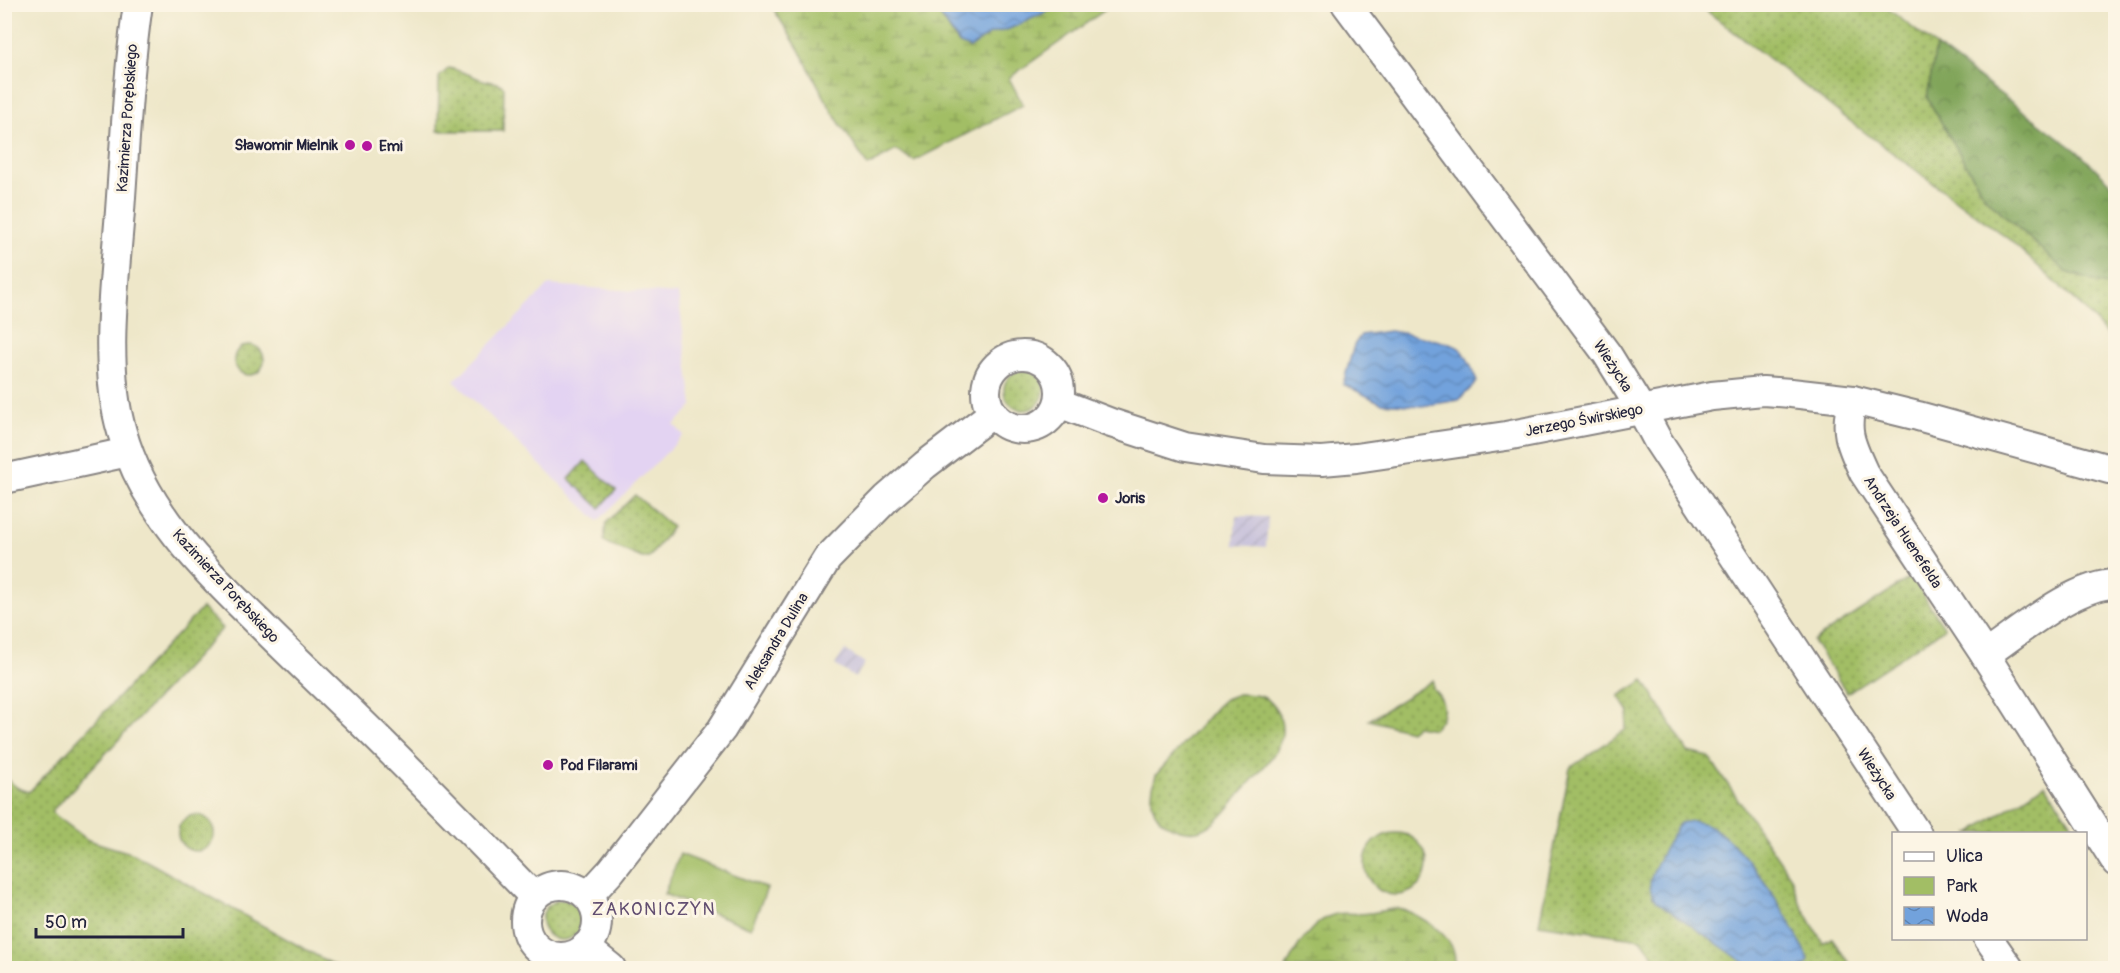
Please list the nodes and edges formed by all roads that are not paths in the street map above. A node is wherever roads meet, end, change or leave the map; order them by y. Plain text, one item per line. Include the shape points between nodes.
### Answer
1 (138, 4) edge
2 (1346, 4) edge
3 (1853, 400) junction
4 (1059, 403) junction
5 (1641, 409) junction
6 (993, 413) junction
7 (128, 452) junction
8 (2109, 470) dead end
9 (4, 479) edge
10 (2115, 584) edge
11 (1985, 655) junction
12 (1916, 832) edge
13 (2115, 862) edge
14 (588, 896) junction
15 (534, 897) junction
16 (1989, 940) edge
17 (585, 947) junction
18 (611, 969) edge
19 (2009, 969) edge

1 - 7 street, Kazimierza Porębskiego via 131,55 112,351 116,407
2 - 5 street, Wieżycka via 1602,347
3 - 5 street, Jerzego Świrskiego via 1762,391
3 - 8 street, Jerzego Świrskiego
3 - 11 street, Andrzeja Huenefelda via 1847,431 1864,473
4 - 5 street, Jerzego Świrskiego via 1185,447 1264,459 1322,461 1506,436
4 - 6 street via 1051,417 1037,427 1021,429 1005,424
4 - 6 street via 1061,388 1057,374 1047,363 1020,354 1005,359 988,379 987,403
5 - 12 street, Wieżycka via 1658,441
6 - 14 street, Aleksandra Dulina via 887,498 827,559 722,729
7 - 9 street
7 - 15 street, Kazimierza Porębskiego via 162,517 202,566 446,805
10 - 11 street via 2099,585 2065,601
11 - 13 street, Andrzeja Huenefelda
14 - 15 street via 567,885 554,885
14 - 17 street via 594,906 597,928
15 - 17 street via 526,915 533,943 558,956 568,956
16 - 19 street
17 - 18 street

